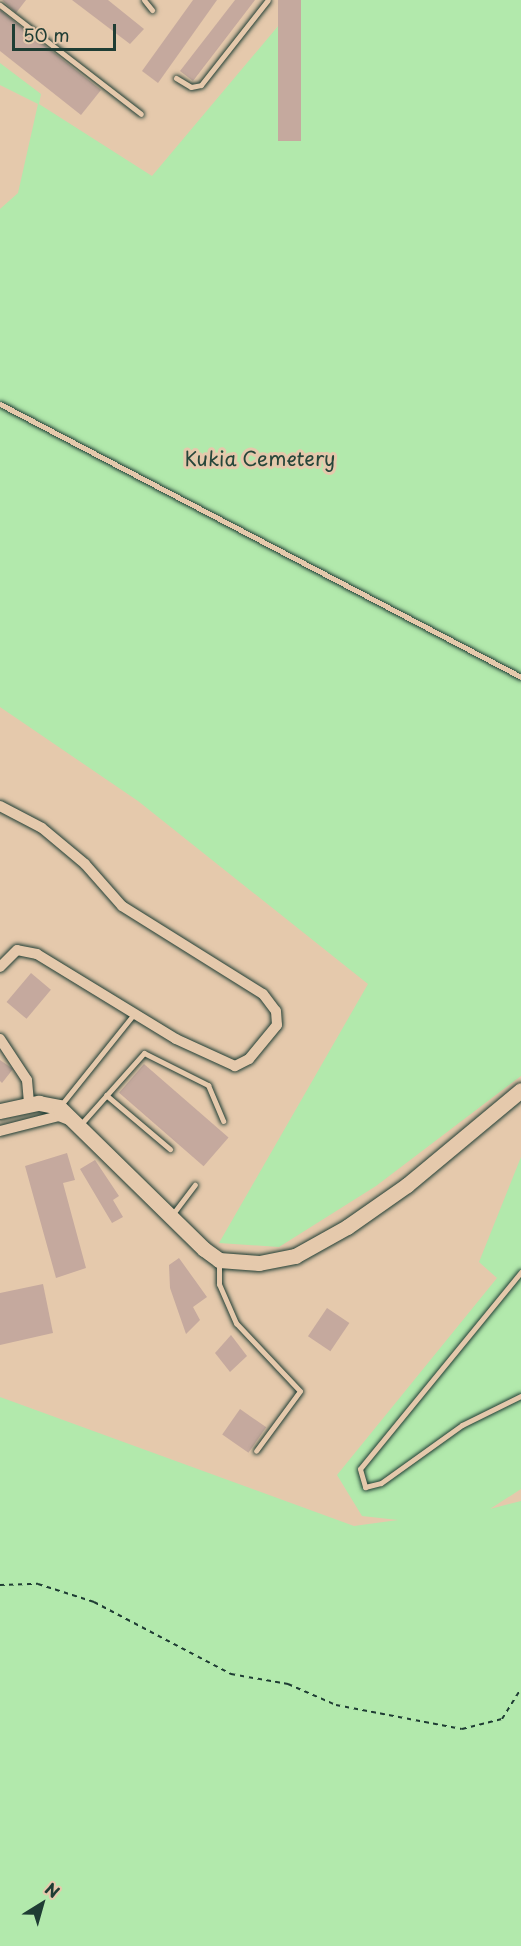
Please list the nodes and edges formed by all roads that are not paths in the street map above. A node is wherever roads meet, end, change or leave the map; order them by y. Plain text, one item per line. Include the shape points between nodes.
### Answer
1 (144, 0) edge
2 (268, 0) edge
3 (0, 5) edge
4 (152, 10) dead end
5 (176, 78) dead end
6 (141, 114) dead end
7 (0, 404) edge
8 (521, 677) edge
9 (0, 806) edge
10 (0, 967) edge
11 (134, 1014) junction
12 (0, 1040) edge
13 (521, 1090) edge
14 (106, 1095) junction
15 (29, 1105) junction
16 (60, 1107) junction
17 (0, 1111) edge
18 (223, 1121) dead end
19 (81, 1124) junction
20 (0, 1131) edge
21 (170, 1149) dead end
22 (195, 1185) dead end
23 (171, 1216) junction
24 (219, 1260) junction
25 (521, 1272) edge
26 (521, 1396) edge
27 (256, 1451) dead end

1 - 4 lane
2 - 5 lane via 201,85 191,87
3 - 6 lane
7 - 8 lane
9 - 11 street via 42,828 85,864 122,906 263,994 276,1011 277,1025 249,1059 235,1066
10 - 11 street via 17,950 37,954
11 - 16 lane
12 - 15 street via 27,1080
13 - 24 street via 407,1185 295,1256 259,1263
14 - 18 lane via 139,1056 149,1054 208,1085
14 - 19 lane
14 - 21 lane
15 - 16 street
15 - 17 street
16 - 19 street
19 - 20 street via 59,1116
19 - 23 street
22 - 23 lane
23 - 24 street
24 - 27 lane via 219,1284 236,1323 300,1391
25 - 26 lane via 360,1469 365,1487 381,1483 462,1425

